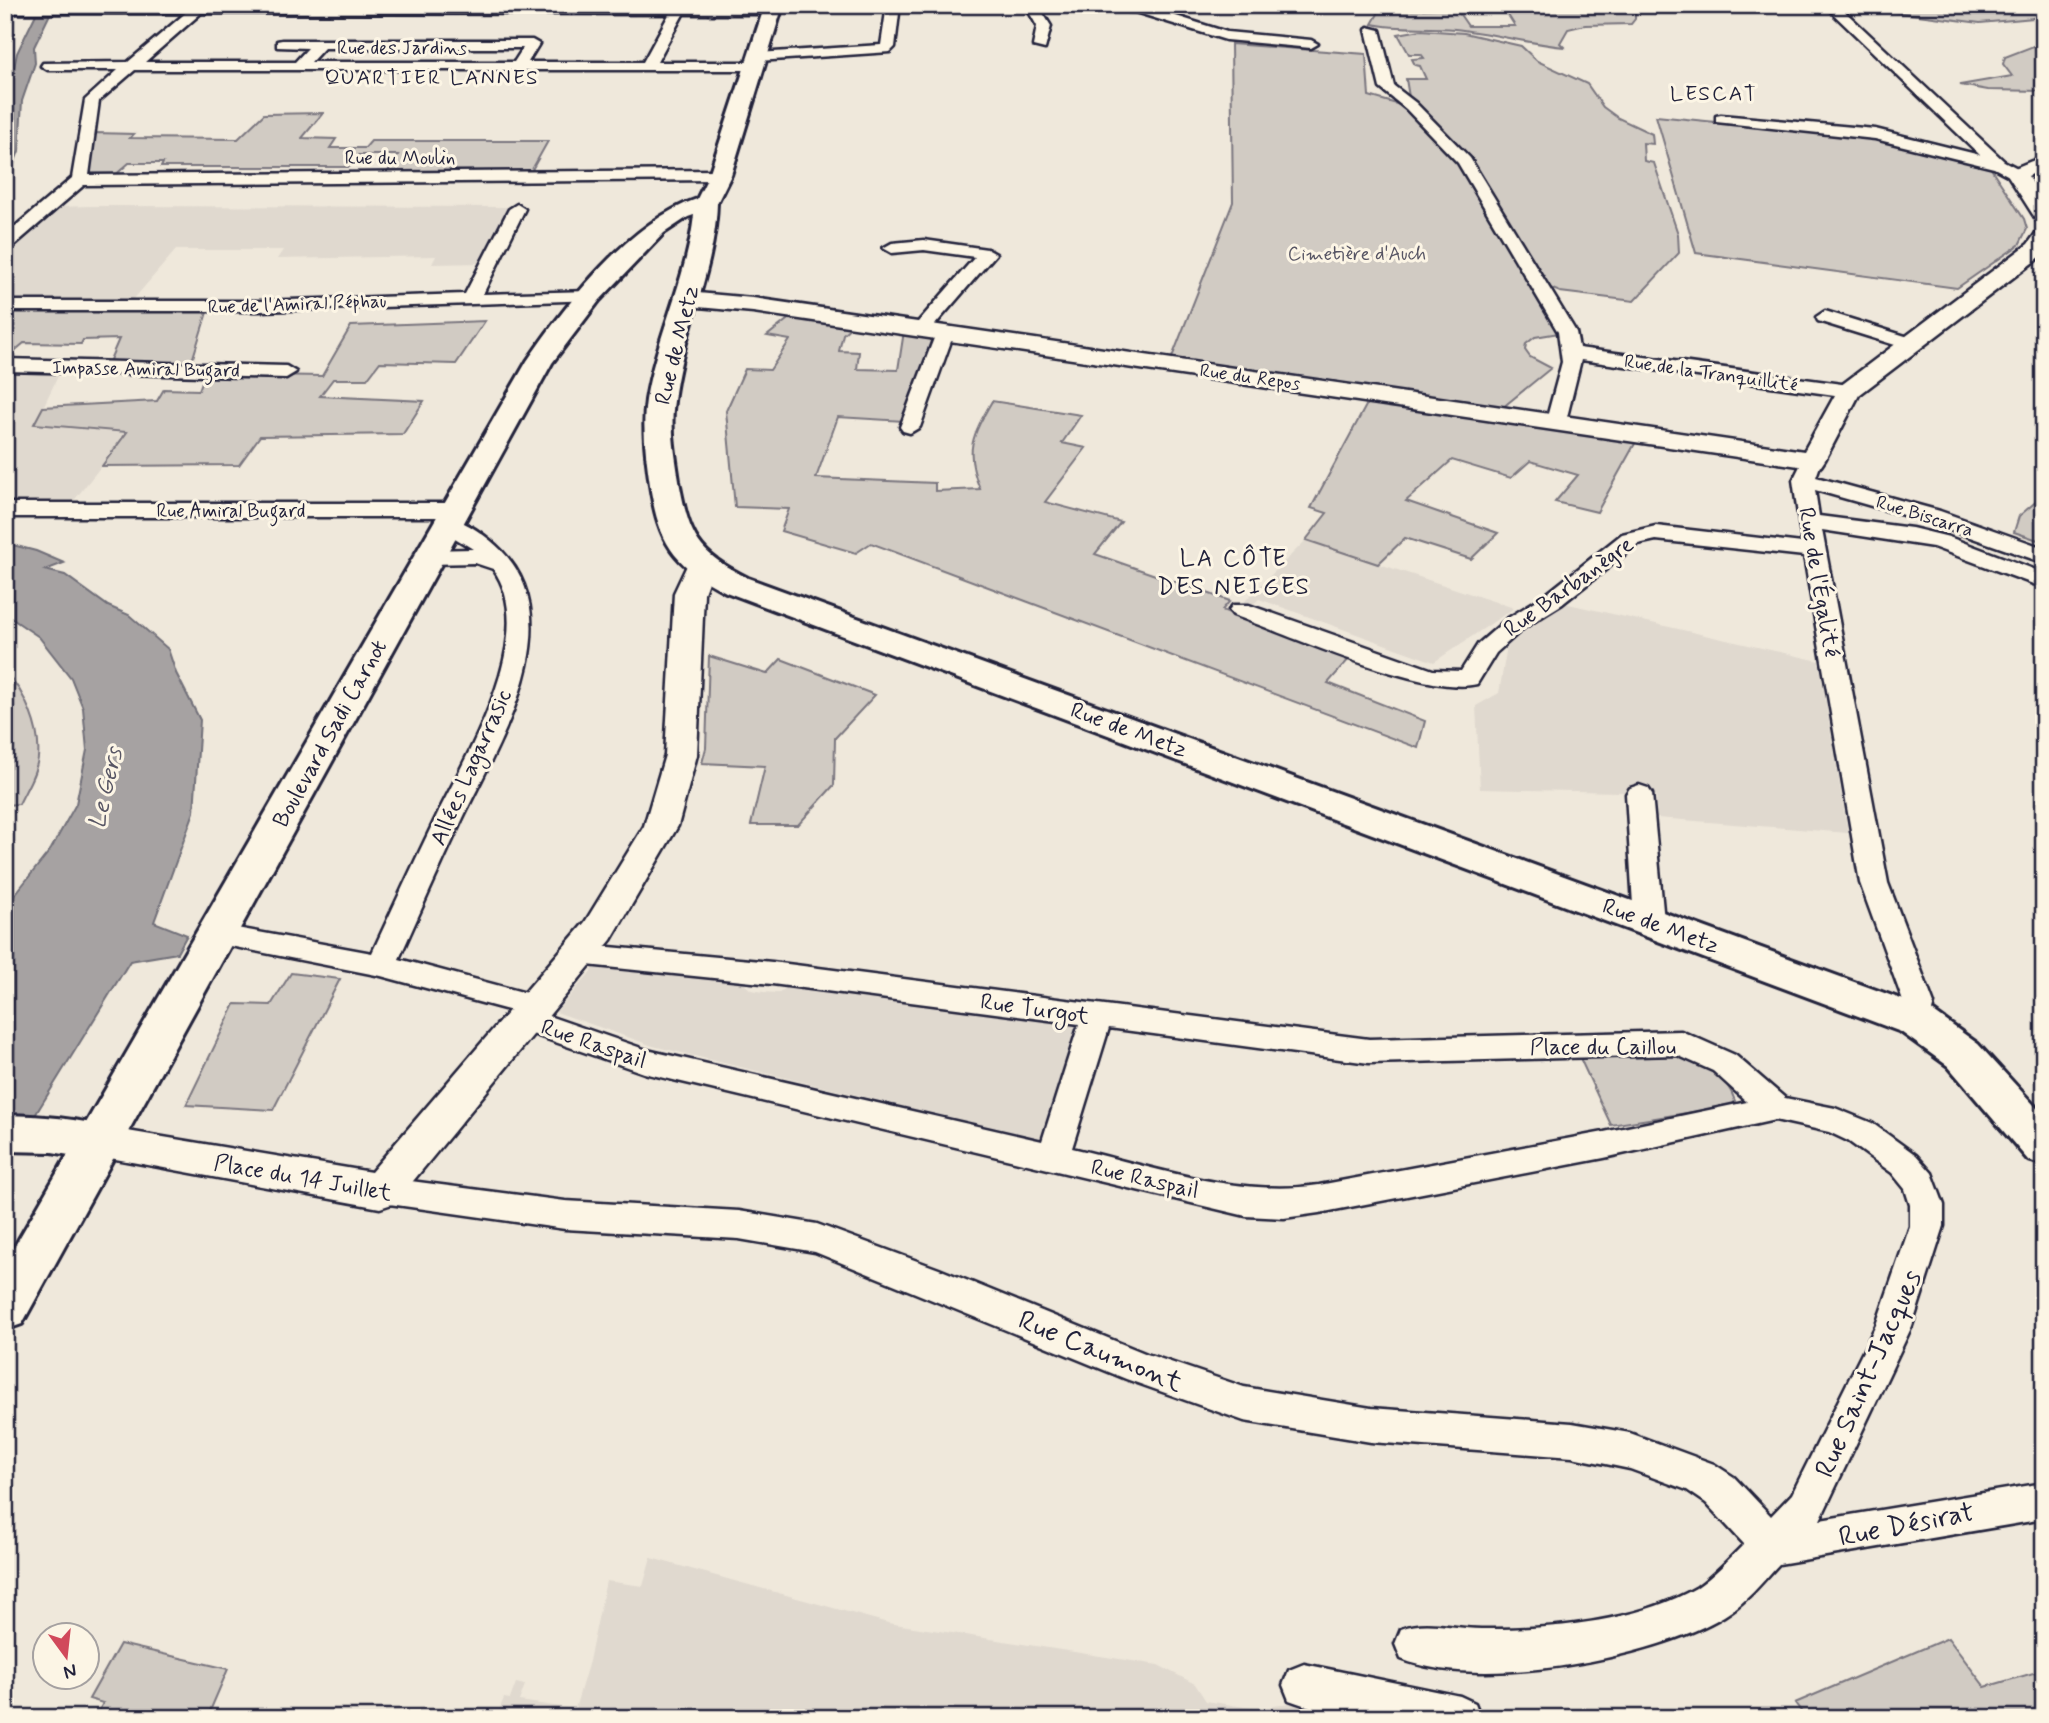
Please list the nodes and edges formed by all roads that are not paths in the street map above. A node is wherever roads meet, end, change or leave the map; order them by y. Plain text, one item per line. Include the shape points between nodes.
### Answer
1 (894, 5) edge
2 (1031, 5) edge
3 (1074, 5) edge
4 (1830, 5) edge
5 (122, 6) edge
6 (263, 6) edge
7 (201, 7) junction
8 (574, 7) edge
9 (774, 7) edge
10 (5, 8) edge
11 (679, 9) junction
12 (1373, 30) dead end
13 (282, 44) dead end
14 (320, 44) junction
15 (1311, 44) dead end
16 (1040, 46) dead end
17 (756, 62) junction
18 (48, 66) dead end
19 (132, 66) junction
20 (299, 66) junction
21 (518, 66) junction
22 (648, 66) junction
23 (1721, 119) dead end
24 (2044, 162) edge
25 (2009, 170) junction
26 (80, 180) junction
27 (713, 189) junction
28 (517, 209) dead end
29 (2044, 217) edge
30 (2044, 238) edge
31 (5, 244) edge
32 (892, 248) dead end
33 (590, 296) junction
34 (472, 298) junction
35 (687, 299) junction
36 (5, 306) edge
37 (1825, 317) dead end
38 (920, 330) junction
39 (945, 333) junction
40 (1908, 343) junction
41 (1571, 362) junction
42 (5, 365) edge
43 (286, 372) dead end
44 (1849, 391) junction
45 (1556, 421) junction
46 (910, 427) dead end
47 (1808, 470) junction
48 (5, 510) edge
49 (1932, 516) junction
50 (452, 517) junction
51 (1811, 522) junction
52 (1912, 534) junction
53 (1816, 551) junction
54 (2044, 556) edge
55 (429, 557) junction
56 (501, 564) junction
57 (700, 565) junction
58 (2044, 580) edge
59 (1241, 610) dead end
60 (1639, 794) dead end
61 (1648, 921) junction
62 (215, 934) junction
63 (577, 954) junction
64 (381, 965) junction
65 (528, 1013) junction
66 (1918, 1013) junction
67 (1097, 1016) junction
68 (1493, 1047) joint
69 (1775, 1108) junction
70 (5, 1133) edge
71 (98, 1142) junction
72 (2044, 1147) edge
73 (1054, 1157) junction
74 (1920, 1183) joint
75 (380, 1191) junction
76 (508, 1208) joint
77 (5, 1309) edge
78 (2044, 1501) edge
79 (1768, 1547) junction
80 (1416, 1644) dead end
81 (1304, 1685) dead end
82 (1460, 1718) edge

1 - 17 street, Rue des Jardins via 885,49
2 - 16 street via 1044,26
3 - 15 street via 1149,11 1212,39
4 - 25 street
5 - 7 street
5 - 10 street
6 - 7 street
6 - 8 street
7 - 19 street
8 - 11 street
9 - 11 street
9 - 17 main road, Rue de Metz
11 - 22 street
12 - 41 street via 1387,88 1464,160 1567,332
13 - 14 street
14 - 20 street
14 - 21 street via 532,44
17 - 22 street, Rue des Jardins
17 - 27 main road, Rue de Metz
18 - 19 street, Rue des Jardins
19 - 20 street, Rue des Jardins
19 - 26 street via 92,100
20 - 21 street, Rue des Jardins
21 - 22 street, Rue des Jardins
23 - 25 street via 1875,134
24 - 25 street
25 - 29 street
26 - 27 street, Rue du Moulin
26 - 31 street
27 - 33 main road, Boulevard Sadi Carnot via 661,223
27 - 35 main road, Rue de Metz
28 - 34 street
30 - 40 street via 2036,249
32 - 38 street via 924,245 987,254
33 - 34 street, Rue de l'Amiral Péphau
33 - 50 main road, Boulevard Sadi Carnot via 540,360
34 - 36 street, Rue de l'Amiral Péphau via 260,306
35 - 38 street, Rue du Repos
35 - 57 main road, Rue de Metz via 660,399 660,453 672,526 678,541
37 - 40 street
38 - 39 street, Rue du Repos
39 - 45 street, Rue du Repos
39 - 46 street
40 - 44 street
41 - 44 street, Rue de la Tranquillité
41 - 45 street
42 - 43 street, Impasse Amiral Bugard
44 - 47 street
45 - 47 street, Rue du Repos
47 - 49 street, Rue Biscarra
47 - 51 street, Rue de l'Égalité
48 - 50 street, Rue Amiral Bugard
49 - 52 street via 1915,522
49 - 54 street, Rue Biscarra
50 - 55 main road, Boulevard Sadi Carnot
50 - 56 street, Allées Lagarrasic
51 - 52 street
51 - 53 street, Rue de l'Égalité
52 - 58 street
53 - 59 street, Rue Barbanègre via 1656,533 1634,537 1495,640 1468,679 1430,677
53 - 66 street, Rue de l'Égalité via 1874,883
55 - 56 street via 477,556
55 - 62 main road, Boulevard Sadi Carnot
56 - 64 street, Allées Lagarrasic via 519,602 513,665 495,719
57 - 61 main road, Rue de Metz via 737,585
57 - 63 street via 689,593 681,755 661,826 621,896
60 - 61 street
61 - 66 main road, Rue de Metz
62 - 64 street, Rue Raspail
62 - 71 main road, Boulevard Sadi Carnot
63 - 65 street
63 - 67 street, Rue Turgot via 772,973
64 - 65 street, Rue Raspail
65 - 73 street, Rue Raspail via 644,1061
65 - 75 street
66 - 72 main road, Rue de Metz via 1963,1055
67 - 68 street, Rue Turgot via 1369,1051
67 - 73 street
68 - 69 street, Place du Caillou via 1681,1043 1724,1063
69 - 73 street, Rue Raspail via 1591,1148 1284,1204 1246,1202
69 - 74 street, Place du Caillou via 1835,1121 1860,1132 1904,1164
70 - 71 main road via 52,1134
71 - 75 street, Place du 14 Juillet
71 - 77 main road, Boulevard Sadi Carnot
74 - 79 street, Rue Saint-Jacques via 1927,1226 1894,1326 1807,1507
75 - 76 street, Place du 14 Juillet
76 - 79 street, Rue Caumont via 739,1225 817,1238 1139,1368 1244,1404 1371,1425 1572,1440 1630,1451 1700,1477 1739,1507
78 - 79 street, Rue Désirat
79 - 80 street, Rue Saint-Jacques via 1710,1602 1602,1640 1479,1650
81 - 82 street

